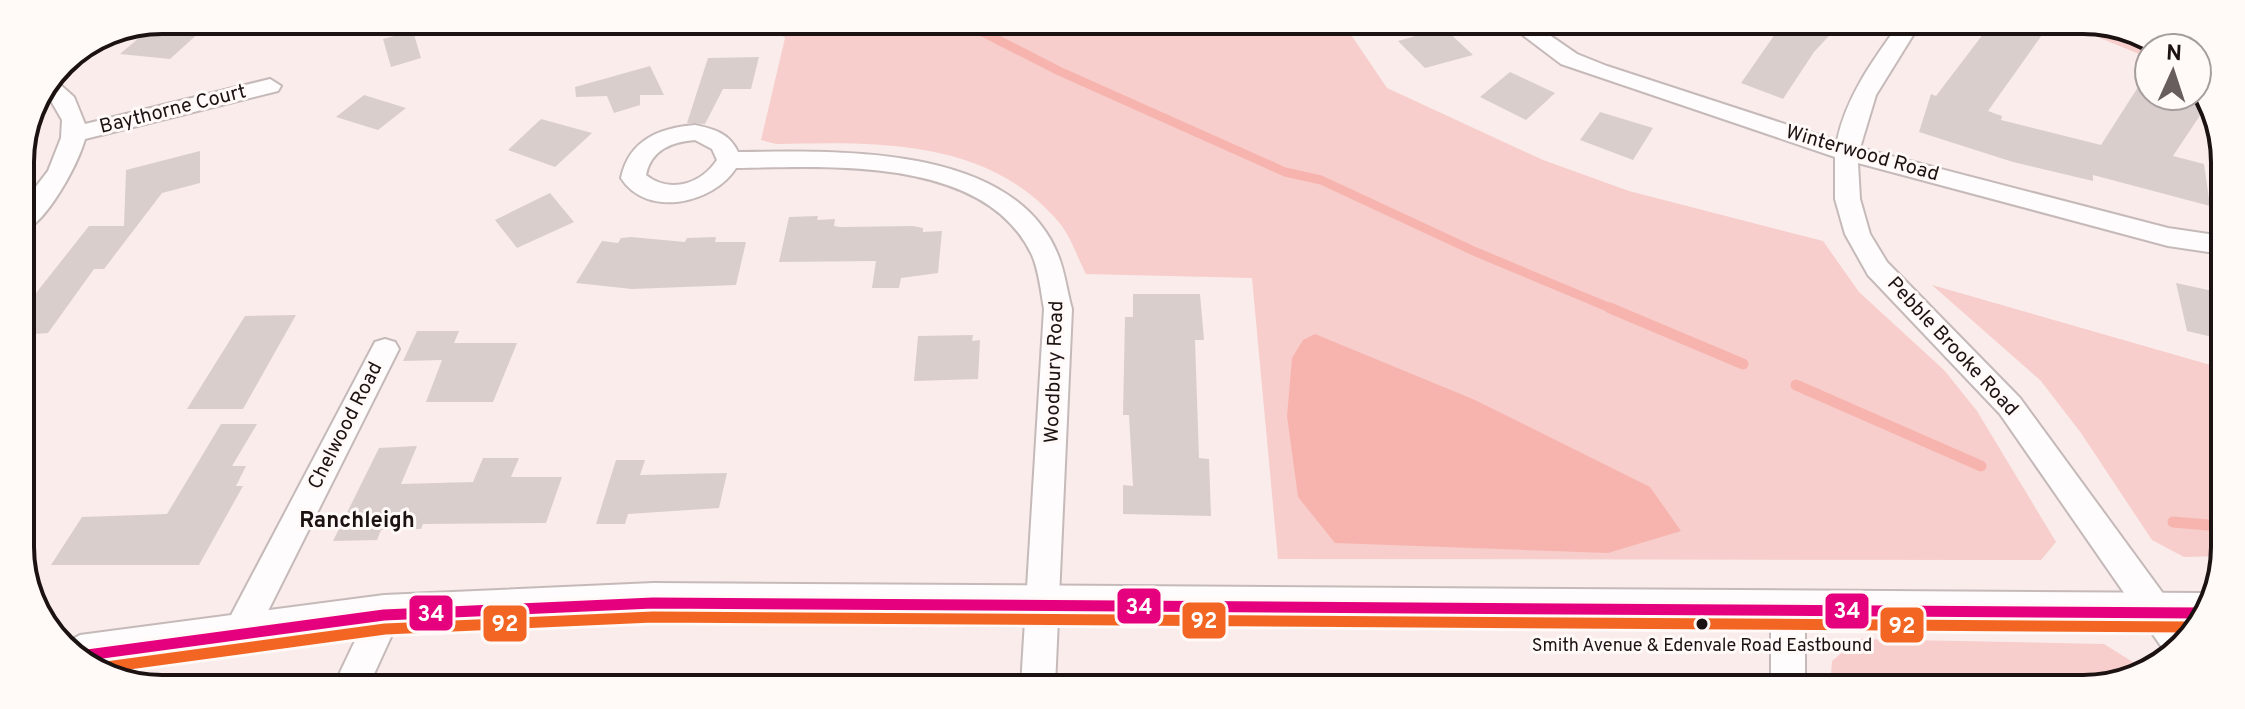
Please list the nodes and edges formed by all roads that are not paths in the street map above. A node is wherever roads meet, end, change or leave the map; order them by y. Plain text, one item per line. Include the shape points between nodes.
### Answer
1 (1533, 34) edge
2 (1903, 34) edge
3 (270, 86) dead end
4 (57, 90) edge
5 (76, 134) junction
6 (1846, 152) junction
7 (729, 160) dead end
8 (34, 204) edge
9 (2211, 243) edge
10 (385, 349) dead end
11 (1045, 602) junction
12 (1788, 612) junction
13 (384, 615) junction
14 (2179, 624) edge
15 (240, 632) junction
16 (92, 654) edge
17 (356, 675) edge
18 (1039, 675) edge
19 (1788, 675) edge

1 - 6 street, Winterwood Road via 1569,59 1599,71
2 - 6 street, Pebble Brooke Road via 1864,91
3 - 5 street, Baythorne Court
4 - 5 street via 72,113
5 - 8 street via 69,154
6 - 9 street, Winterwood Road via 2168,237
6 - 14 street, Pebble Brooke Road via 1850,217 1879,270 2009,405
7 - 11 street, Woodbury Road via 879,161 951,176 1016,213 1039,240 1056,274 1058,309
10 - 15 street, Chelwood Road
11 - 12 main road
11 - 13 main road via 653,603
11 - 18 street, Woodbury Road
12 - 14 main road
12 - 19 street
13 - 15 main road
13 - 17 street
15 - 16 main road

